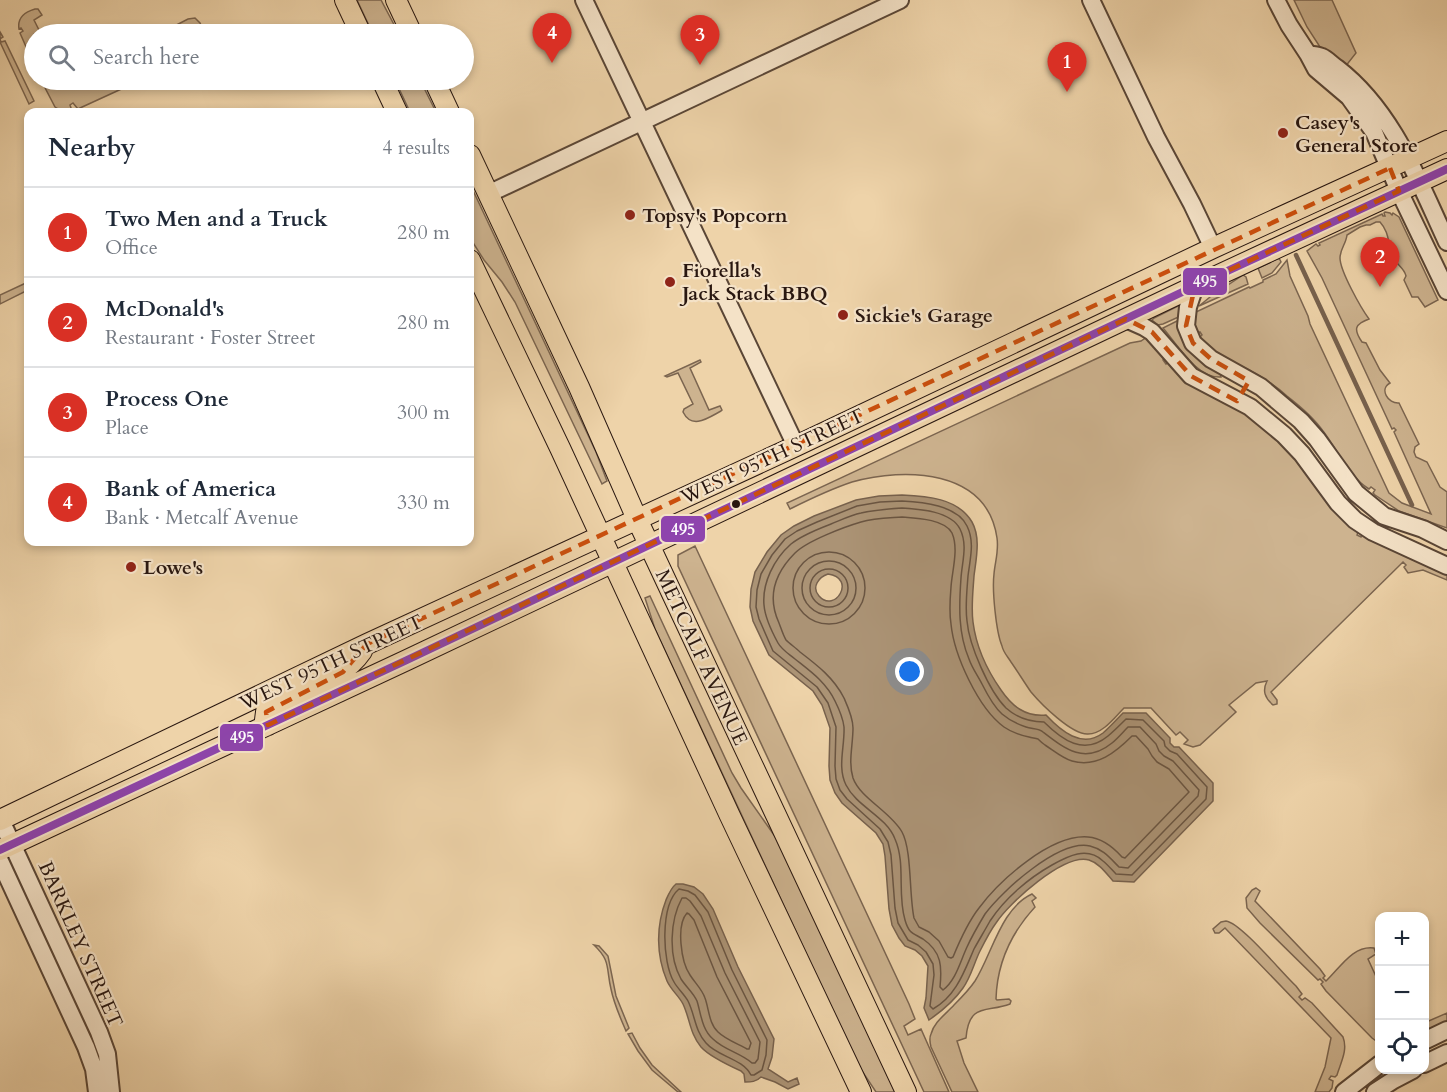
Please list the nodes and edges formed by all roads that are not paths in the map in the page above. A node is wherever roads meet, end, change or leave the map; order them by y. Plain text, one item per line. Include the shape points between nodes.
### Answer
1 (345, 0) edge
2 (396, 0) edge
3 (584, 0) edge
4 (900, 0) edge
5 (1091, 0) edge
6 (1276, 0) edge
7 (356, 24) edge
8 (407, 24) edge
9 (387, 90) edge
10 (439, 90) edge
11 (396, 108) edge
12 (447, 108) edge
13 (641, 121) junction
14 (1447, 141) edge
15 (474, 164) edge
16 (1399, 164) junction
17 (1447, 169) edge
18 (1419, 182) junction
19 (1399, 191) junction
20 (488, 194) junction
21 (1447, 242) edge
22 (1213, 248) junction
23 (474, 268) edge
24 (1195, 286) junction
25 (1447, 291) edge
26 (1126, 319) junction
27 (1249, 381) junction
28 (1237, 401) junction
29 (795, 446) junction
30 (637, 519) junction
31 (601, 536) junction
32 (1447, 541) edge
33 (650, 545) junction
34 (614, 562) junction
35 (1447, 566) edge
36 (367, 644) junction
37 (268, 725) junction
38 (0, 819) edge
39 (6, 848) edge
40 (0, 861) edge
41 (1447, 1030) edge
42 (1429, 1039) edge
43 (1447, 1053) edge
44 (1429, 1062) edge
45 (1375, 1068) edge
46 (1405, 1074) edge
47 (97, 1092) edge
48 (111, 1092) edge
49 (861, 1092) edge
50 (906, 1092) edge
51 (1344, 1092) edge
52 (1375, 1092) edge

1 - 7 main road
2 - 8 main road
3 - 13 street
4 - 13 street
5 - 22 street
6 - 16 street via 1308,54 1322,57 1363,91 1392,131
9 - 11 main road
10 - 12 main road
13 - 20 street
13 - 29 street
14 - 16 main road, WEST 95TH STREET
15 - 20 main road, METCALF AVENUE
16 - 18 street
16 - 19 street
16 - 22 main road, WEST 95TH STREET
17 - 18 main road, WEST 95TH STREET
18 - 19 main road, WEST 95TH STREET
18 - 21 street
19 - 24 main road, WEST 95TH STREET
19 - 25 street
20 - 30 main road, METCALF AVENUE
22 - 29 main road, WEST 95TH STREET
23 - 31 main road, METCALF AVENUE
24 - 26 main road, WEST 95TH STREET
24 - 27 street via 1186,326 1193,343 1211,359
26 - 28 street via 1152,332 1191,376
26 - 33 main road, WEST 95TH STREET
27 - 28 street
27 - 32 street via 1301,421 1356,493 1384,516
28 - 35 street via 1284,435 1355,520
29 - 30 main road, WEST 95TH STREET
30 - 31 main road, WEST 95TH STREET
30 - 33 main road, METCALF AVENUE
31 - 34 main road, METCALF AVENUE
31 - 36 main road, WEST 95TH STREET
33 - 34 main road, WEST 95TH STREET
33 - 50 main road, METCALF AVENUE
34 - 37 main road, WEST 95TH STREET
34 - 49 main road, METCALF AVENUE
36 - 37 main road via 343,672 266,712
36 - 38 main road, WEST 95TH STREET
37 - 39 main road, WEST 95TH STREET
38 - 39 street, BARKLEY STREET
39 - 48 street, BARKLEY STREET via 99,1032 107,1054
40 - 47 street, BARKLEY STREET via 86,1047
41 - 42 street
43 - 44 street
45 - 51 street
46 - 52 street

